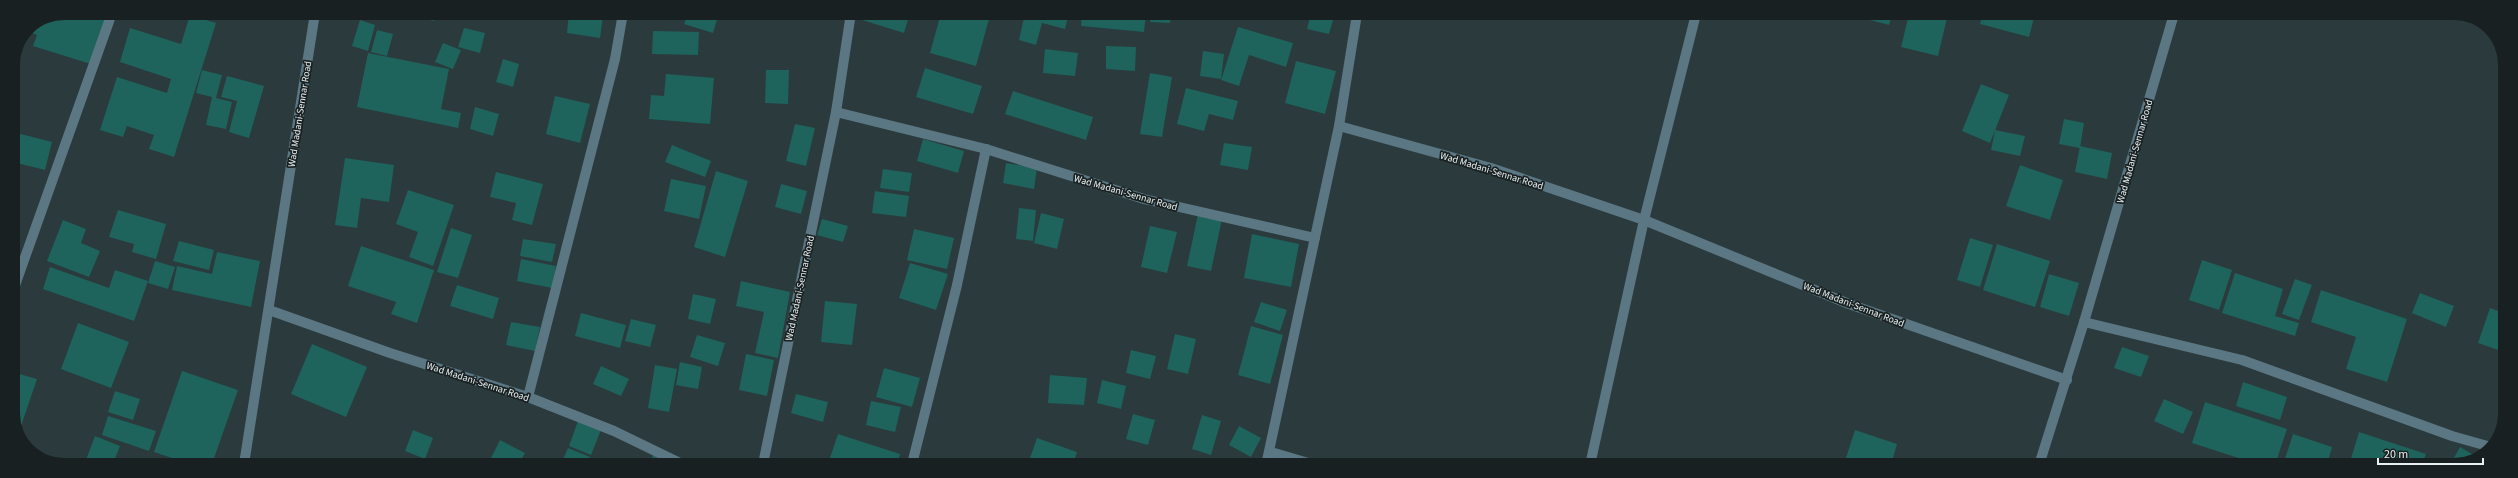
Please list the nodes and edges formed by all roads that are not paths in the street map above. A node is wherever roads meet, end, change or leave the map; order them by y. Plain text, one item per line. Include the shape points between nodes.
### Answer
1 (110, 20) edge
2 (314, 20) edge
3 (622, 20) edge
4 (850, 20) edge
5 (1356, 20) edge
6 (1694, 20) edge
7 (2172, 20) edge
8 (836, 112) junction
9 (1339, 126) junction
10 (986, 149) junction
11 (1644, 220) junction
12 (1315, 238) junction
13 (20, 272) edge
14 (268, 310) junction
15 (2084, 322) junction
16 (2067, 380) junction
17 (528, 397) junction
18 (2485, 445) edge
19 (1270, 452) junction
20 (245, 458) edge
21 (669, 458) edge
22 (764, 458) edge
23 (914, 458) edge
24 (1268, 458) edge
25 (1291, 458) edge
26 (1592, 458) edge
27 (2041, 458) edge

1 - 13 street
2 - 14 street, Wad Madani-Sennar Road
3 - 17 street via 615,59
4 - 8 street, Wad Madani-Sennar Road
5 - 9 street
6 - 11 street
7 - 15 street, Wad Madani-Sennar Road
8 - 10 street, Wad Madani-Sennar Road
8 - 22 street, Wad Madani-Sennar Road
9 - 11 street, Wad Madani-Sennar Road via 1491,168
9 - 12 street
10 - 12 street, Wad Madani-Sennar Road via 1144,199
10 - 23 street via 957,285
11 - 16 street, Wad Madani-Sennar Road via 1849,304
11 - 26 street
12 - 19 street
14 - 17 street, Wad Madani-Sennar Road via 390,353
14 - 20 street, Wad Madani-Sennar Road
15 - 16 street, Wad Madani-Sennar Road
15 - 18 street via 2242,360 2452,436
16 - 27 street, Wad Madani-Sennar Road
17 - 21 street, Wad Madani-Sennar Road
19 - 24 street
19 - 25 street

